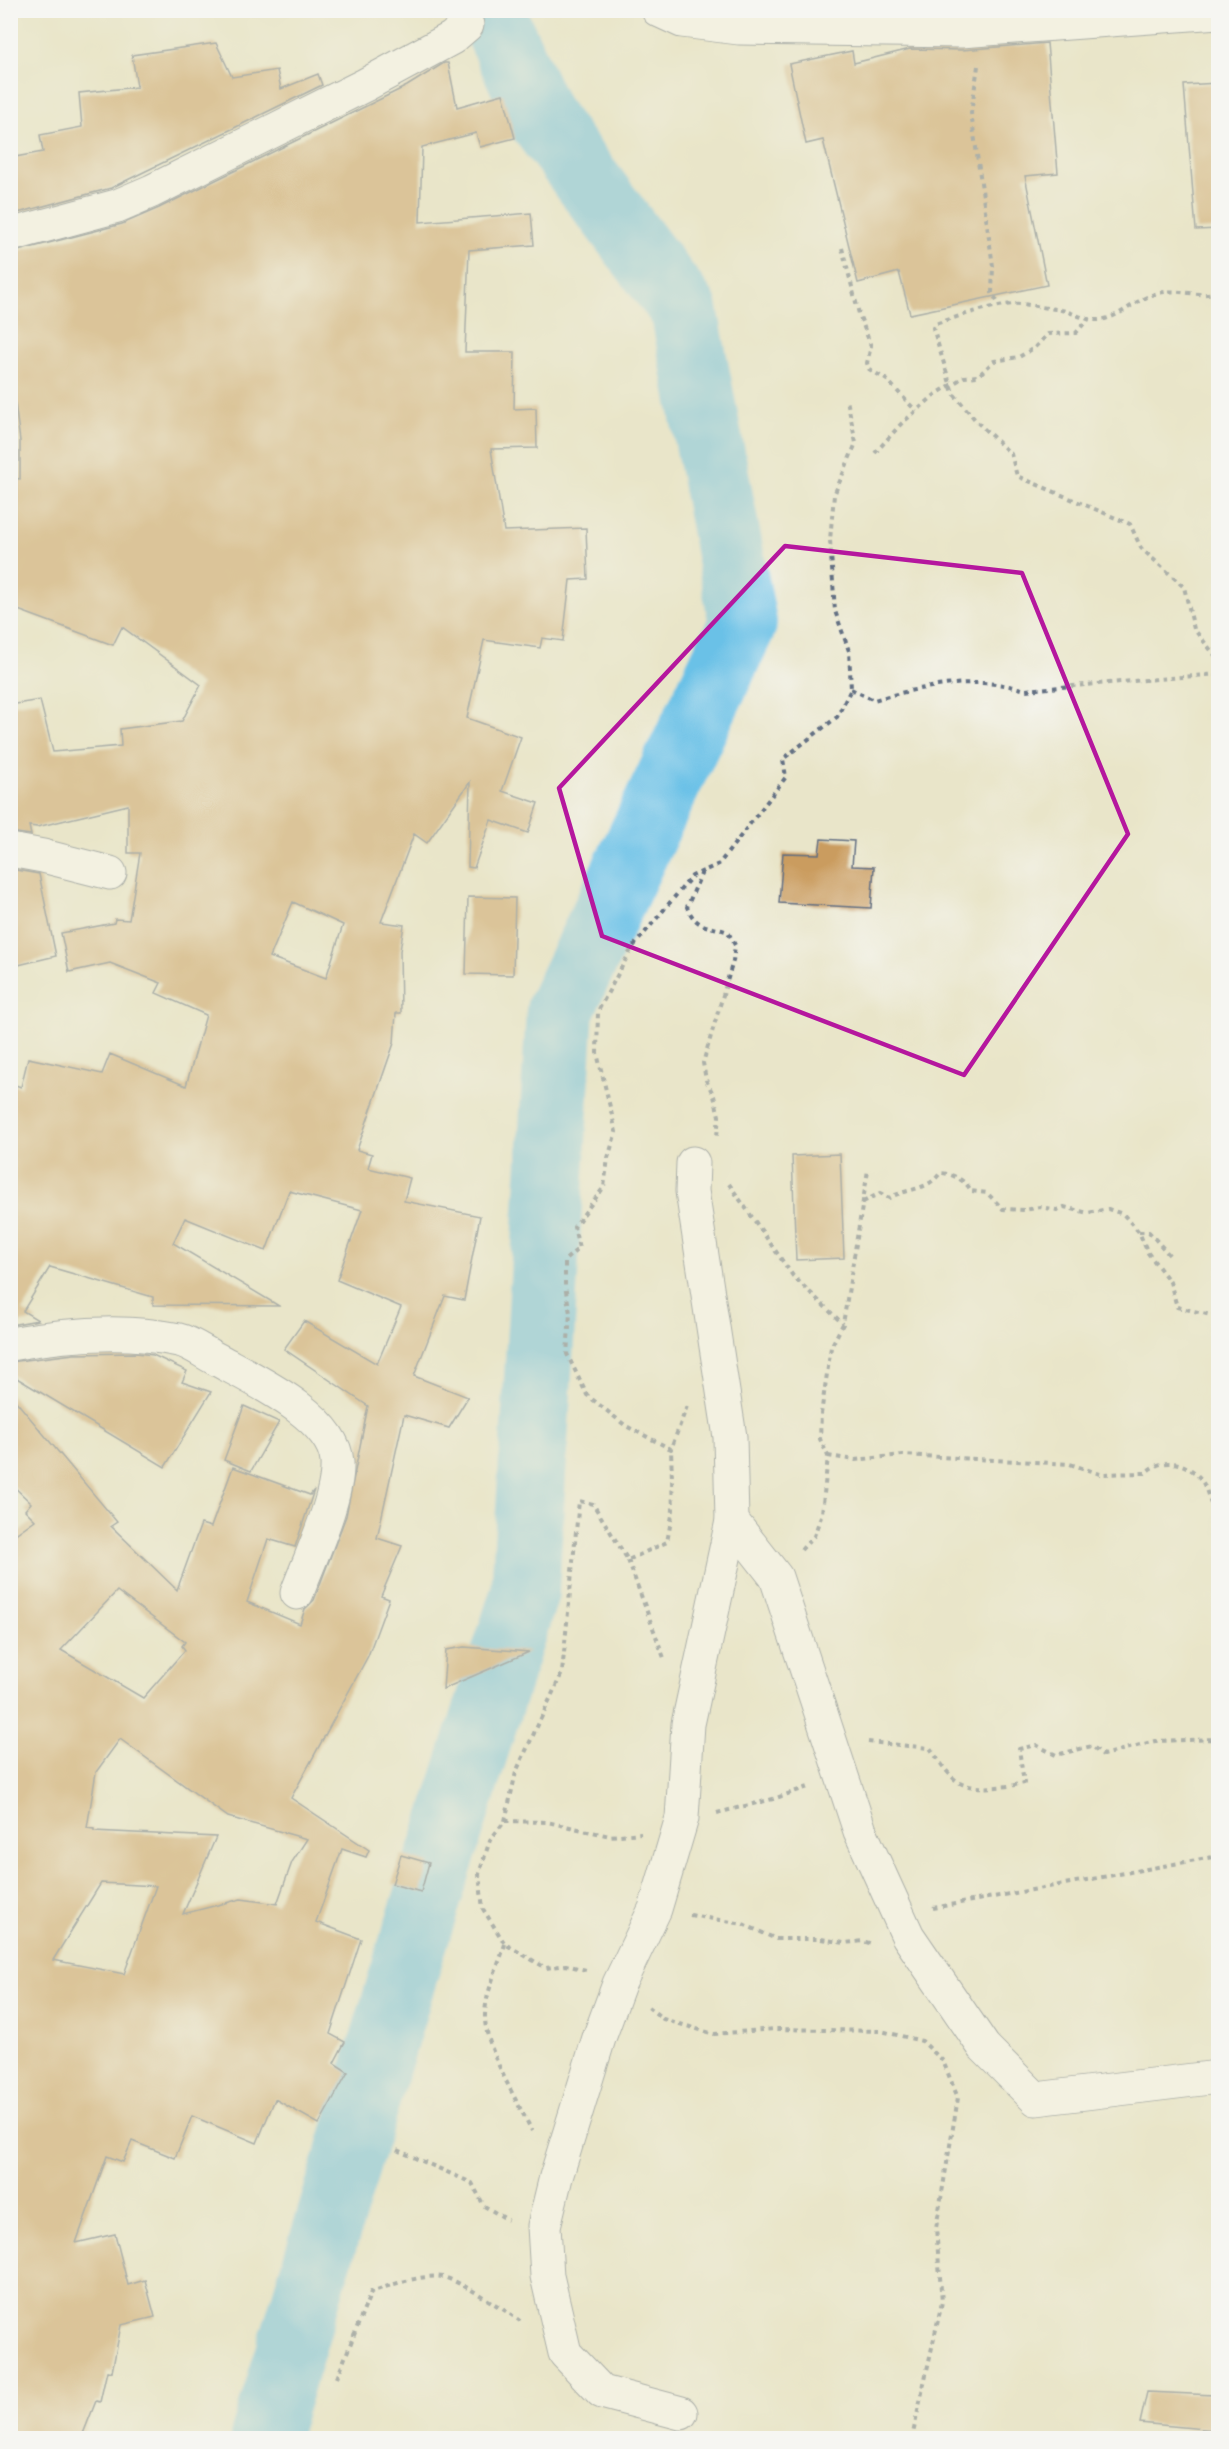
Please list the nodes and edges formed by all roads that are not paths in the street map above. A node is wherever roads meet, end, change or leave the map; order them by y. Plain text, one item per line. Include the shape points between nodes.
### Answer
1 (657, 10) edge
2 (1218, 12) edge
3 (467, 26) dead end
4 (10, 235) edge
5 (10, 850) edge
6 (110, 873) dead end
7 (697, 1165) road end
8 (10, 1344) edge
9 (732, 1521) junction
10 (297, 1593) dead end
11 (1218, 2077) edge
12 (681, 2413) dead end

1 - 2 street via 682,21 739,28 974,30
3 - 4 street via 365,85 152,191 117,206
5 - 6 street
7 - 9 street via 692,1191 730,1437
8 - 10 street via 60,1335 181,1341 271,1387 325,1432 337,1460 335,1486
9 - 11 street via 776,1577 860,1831 908,1936 984,2047 1036,2099
9 - 12 street via 688,1724 682,1818 655,1909 619,1984 599,2038 544,2226 547,2276 565,2353 602,2392

